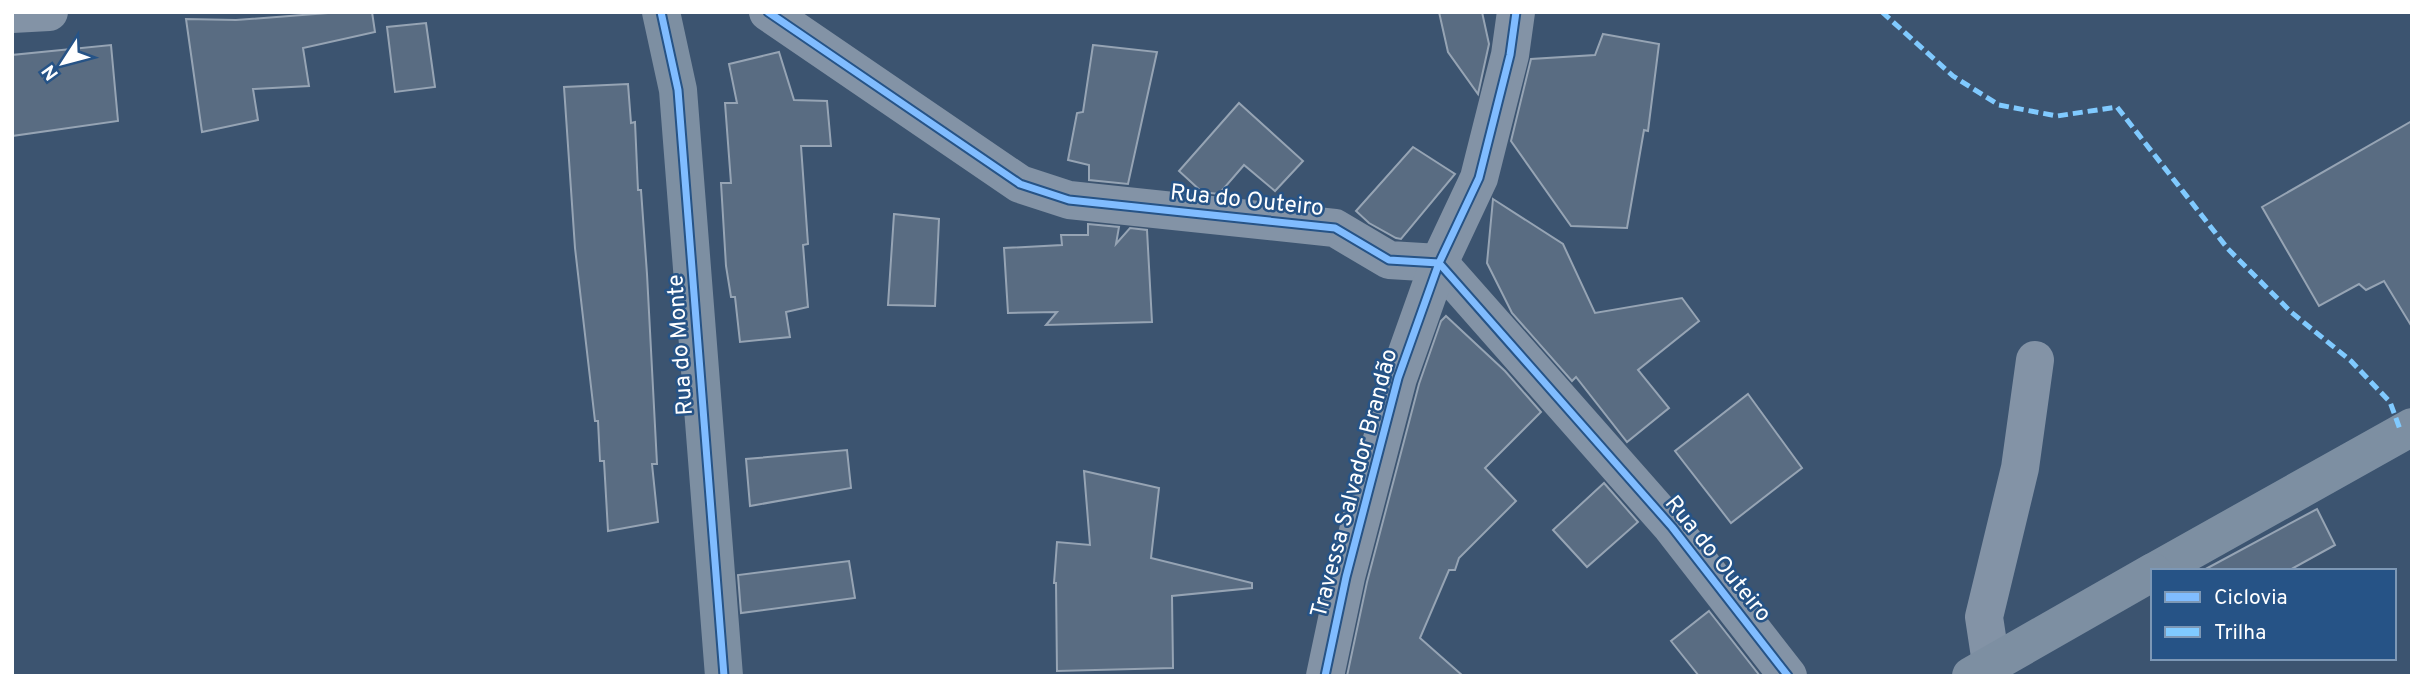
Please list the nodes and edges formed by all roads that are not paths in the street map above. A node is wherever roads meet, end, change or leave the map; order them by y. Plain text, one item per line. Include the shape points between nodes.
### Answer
1 (49, 12) edge
2 (661, 12) edge
3 (768, 12) edge
4 (1516, 12) edge
5 (12, 14) edge
6 (1439, 263) junction
7 (2035, 360) dead end
8 (2412, 426) edge
9 (2158, 569) edge
10 (2151, 573) edge
11 (1981, 669) edge
12 (724, 676) edge
13 (1325, 676) edge
14 (1788, 676) edge

1 - 5 street
2 - 12 street, Rua do Monte via 678,90
3 - 6 street, Rua do Outeiro via 1020,184 1069,200 1335,228 1389,260
4 - 6 street, Travessa Salvador Brandão via 1479,178
6 - 13 street, Travessa Salvador Brandão via 1398,378
6 - 14 street, Rua do Outeiro via 1672,527
7 - 11 street via 2020,468 1983,617
8 - 9 street
10 - 11 street

